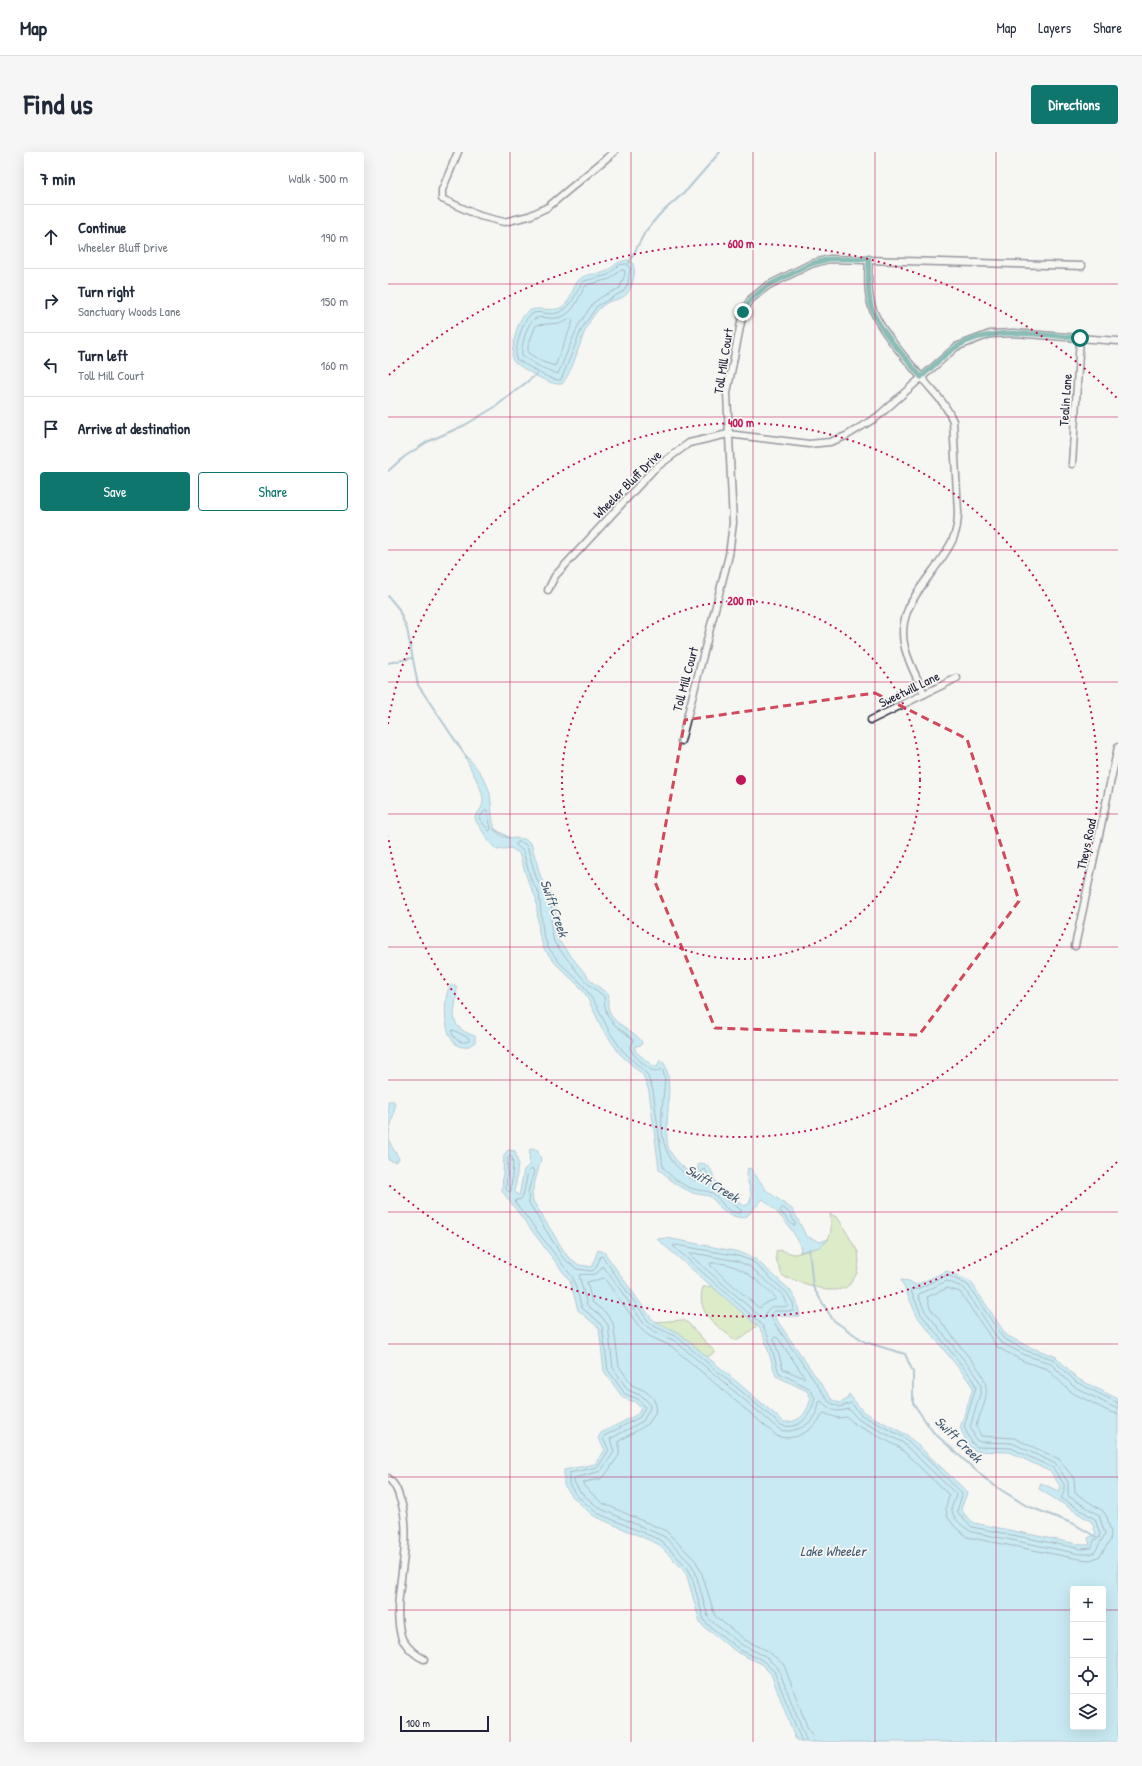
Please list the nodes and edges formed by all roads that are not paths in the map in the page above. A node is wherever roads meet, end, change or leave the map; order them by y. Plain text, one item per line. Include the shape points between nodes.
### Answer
1 (458, 152) edge
2 (614, 152) edge
3 (869, 259) junction
4 (1082, 266) dead end
5 (1080, 338) junction
6 (1118, 341) edge
7 (921, 377) junction
8 (728, 434) junction
9 (1072, 464) dead end
10 (548, 590) dead end
11 (957, 678) dead end
12 (924, 694) junction
13 (871, 720) dead end
14 (681, 741) dead end
15 (1118, 747) edge
16 (1075, 946) dead end
17 (388, 1478) edge
18 (394, 1575) dead end
19 (391, 1618) dead end
20 (424, 1659) dead end

1 - 2 street via 442,190 442,199 480,216 504,222 529,216 548,207
3 - 4 street, Toll Mill Court
3 - 7 street via 869,293 873,310 880,324
3 - 8 street, Toll Mill Court via 829,259 811,264 767,286 751,299 743,312 728,385
5 - 6 street, Wheeler Bluff Drive
5 - 7 street, Wheeler Bluff Drive via 1014,333 990,334 956,347
5 - 9 street, Tealin Lane
7 - 8 street, Wheeler Bluff Drive via 867,424 830,442 809,444
7 - 12 street via 948,408 953,421 958,512 958,524 953,539 906,613 903,631 905,648
8 - 10 street, Wheeler Bluff Drive via 689,443 654,469 555,576
8 - 14 street, Toll Mill Court via 733,522 729,555
11 - 12 street, Sweetwill Lane
12 - 13 street, Sweetwill Lane
15 - 16 street, Theys Road
17 - 18 street via 401,1500 405,1522
19 - 20 street via 396,1632 405,1644 415,1655

